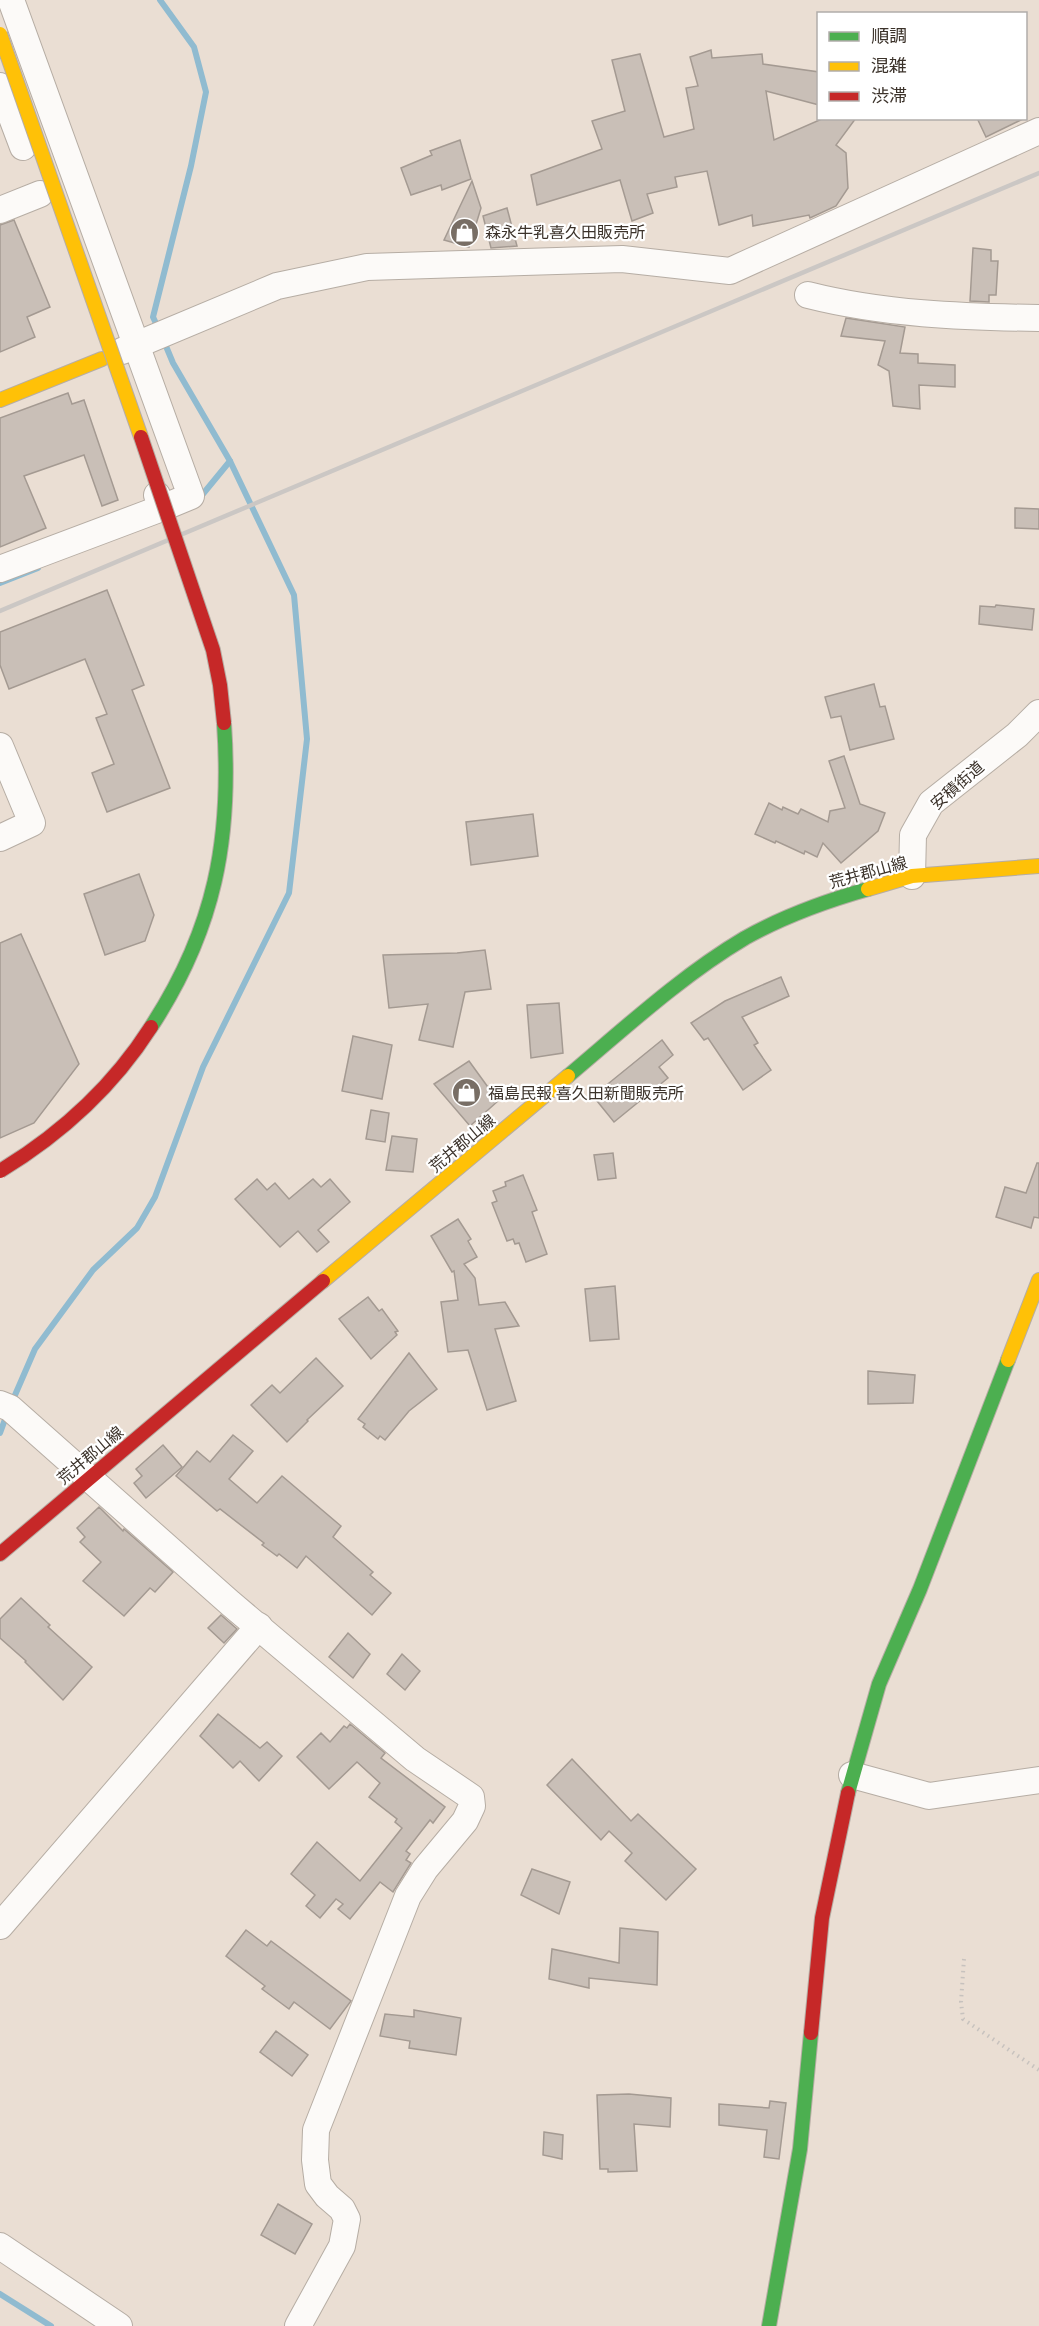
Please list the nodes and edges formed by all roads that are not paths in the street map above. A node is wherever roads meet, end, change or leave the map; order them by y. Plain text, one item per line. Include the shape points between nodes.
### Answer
1 (11, 0) edge
2 (0, 34) edge
3 (0, 86) edge
4 (1039, 131) edge
5 (40, 194) junction
6 (0, 210) edge
7 (808, 295) dead end
8 (1039, 318) edge
9 (137, 344) junction
10 (102, 359) junction
11 (0, 400) edge
12 (162, 508) junction
13 (0, 569) edge
14 (1039, 713) edge
15 (0, 746) edge
16 (0, 838) edge
17 (1039, 866) edge
18 (912, 876) junction
19 (0, 1171) edge
20 (1039, 1280) edge
21 (0, 1404) edge
22 (89, 1477) junction
23 (0, 1554) edge
24 (259, 1626) junction
25 (852, 1775) junction
26 (1039, 1780) edge
27 (0, 1926) edge
28 (0, 2246) edge
29 (119, 2326) edge
30 (298, 2326) edge
31 (769, 2326) edge

1 - 9 street
2 - 19 street, bridge via 213,653 220,684 225,781 224,826 209,909 157,1020 133,1056 77,1116
3 - 5 street
4 - 9 street via 730,271 622,259 367,267 277,286
5 - 6 street
5 - 10 street
7 - 8 street via 838,303 955,317
9 - 10 street
9 - 12 street via 191,496
10 - 11 street
10 - 12 street
12 - 13 street
14 - 18 street, 安積街道 via 932,803 913,836
15 - 16 street via 32,824
17 - 18 street, 荒井郡山線
18 - 22 street, 荒井郡山線 via 817,904 746,938 679,983
20 - 25 street via 879,1684
21 - 22 street via 10,1408
22 - 23 street, 荒井郡山線
22 - 24 street
24 - 27 street
24 - 30 street via 415,1759 471,1797 472,1806 408,1896 316,2130 318,2184 347,2219 342,2246
25 - 26 street via 929,1796
25 - 31 street via 822,1918 800,2150
28 - 29 street

